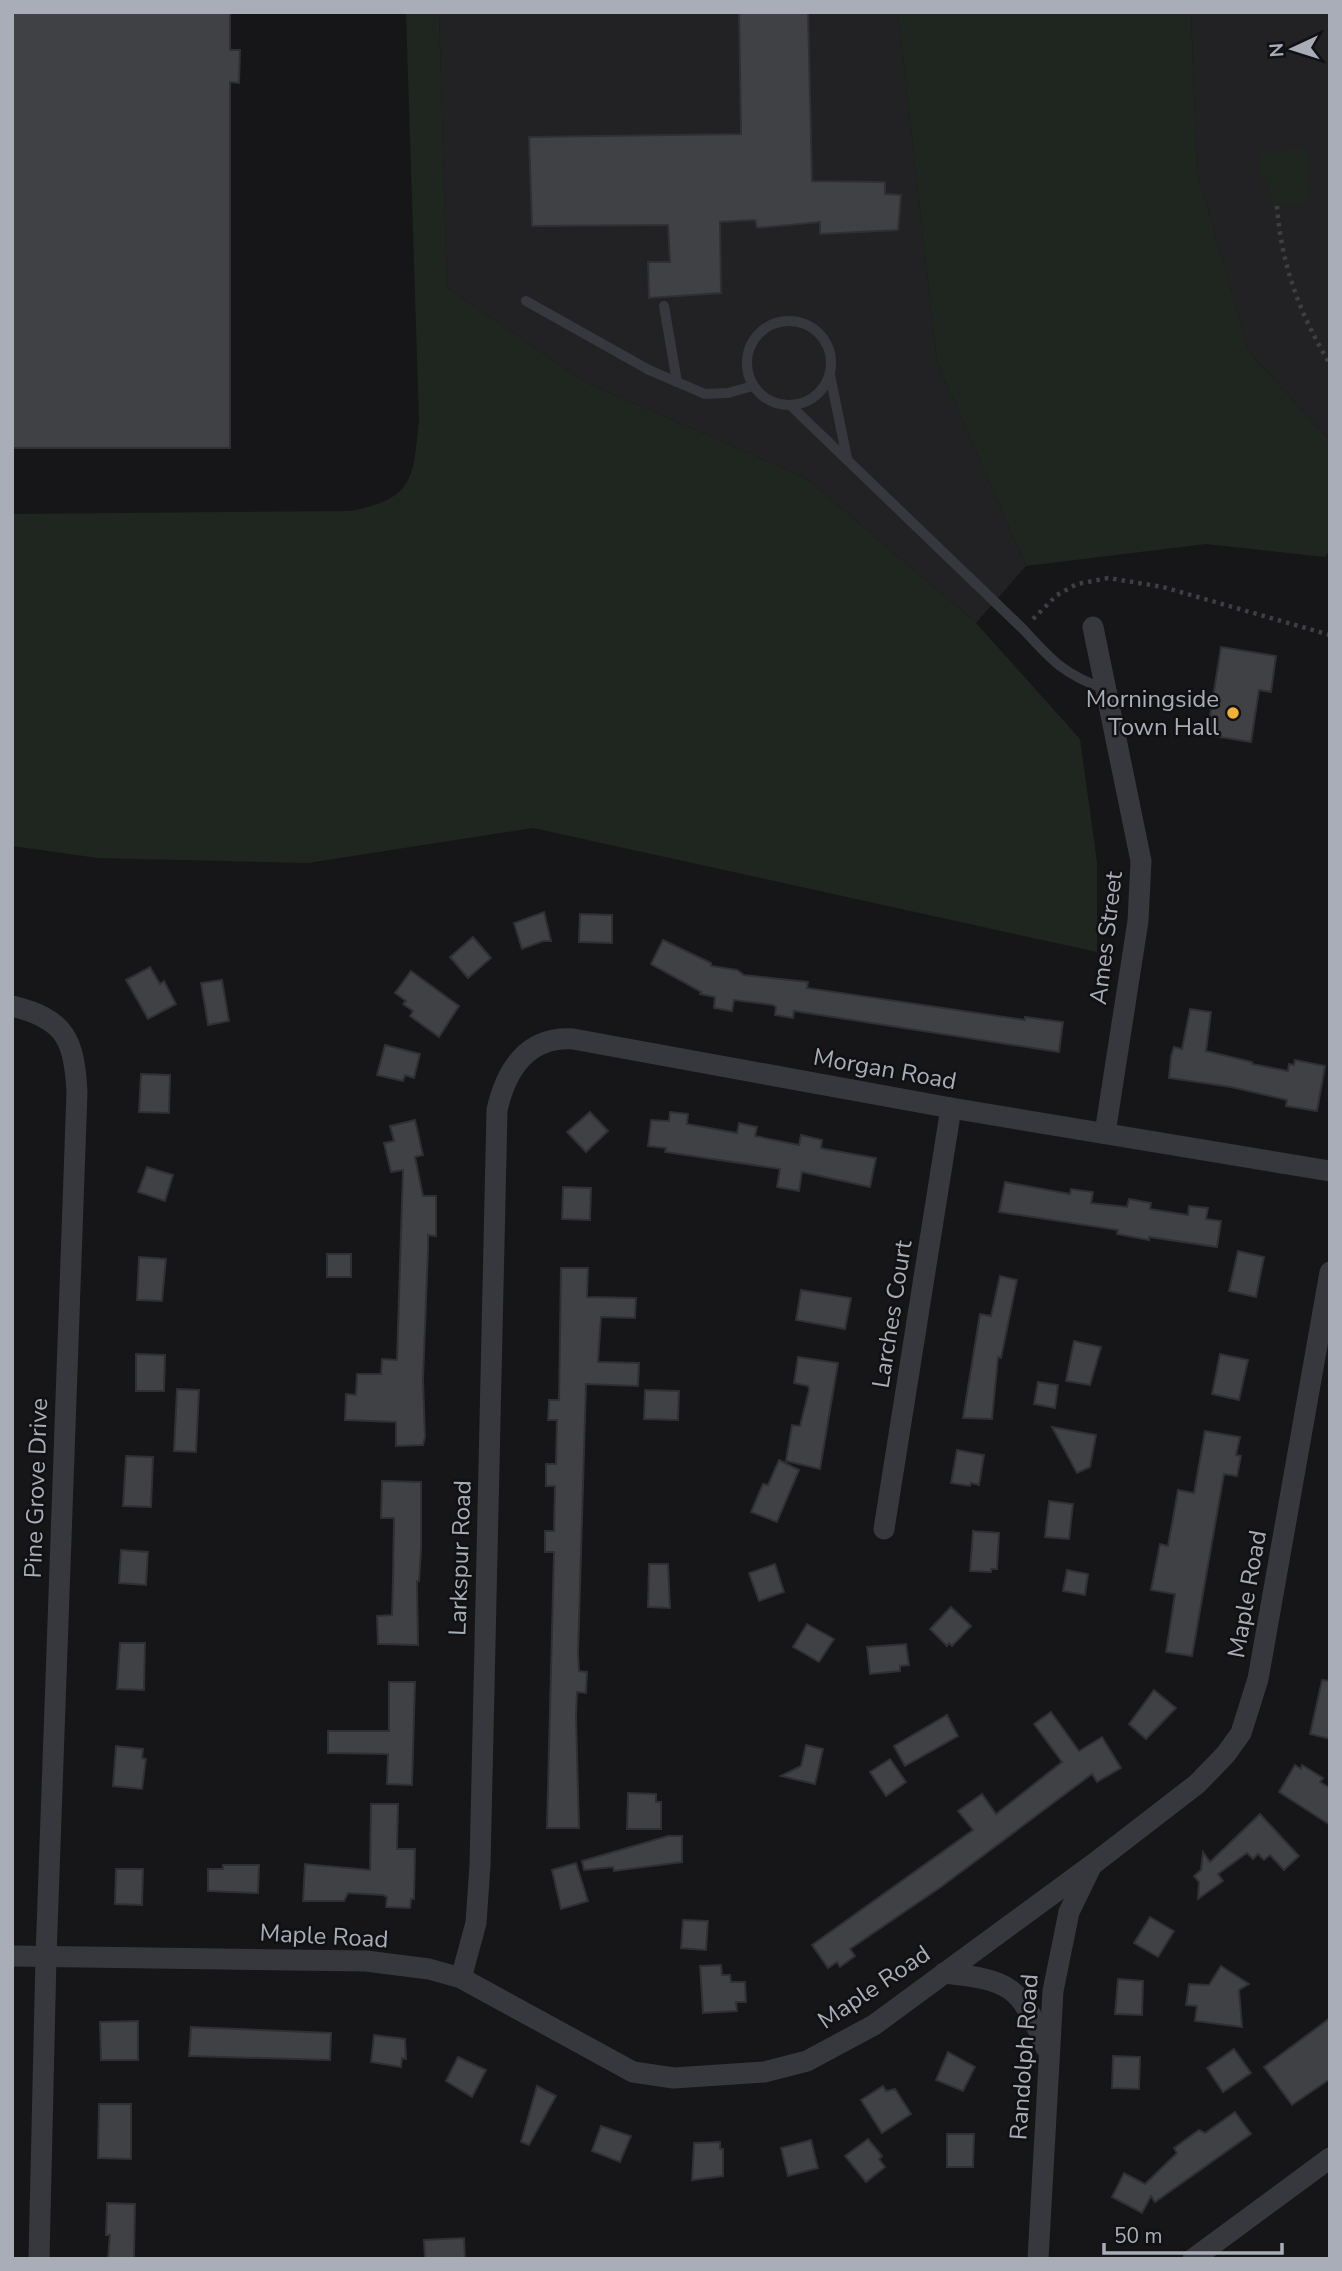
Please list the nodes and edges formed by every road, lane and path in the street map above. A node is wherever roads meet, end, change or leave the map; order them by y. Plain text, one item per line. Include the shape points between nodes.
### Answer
1 (1277, 206) dead end
2 (526, 301) dead end
3 (664, 306) dead end
4 (1330, 364) edge
5 (830, 375) junction
6 (677, 382) junction
7 (753, 386) junction
8 (792, 406) junction
9 (847, 459) junction
10 (1093, 626) dead end
11 (1024, 630) junction
12 (1330, 635) edge
13 (1105, 689) junction
14 (12, 1006) edge
15 (951, 1108) junction
16 (1105, 1133) junction
17 (496, 1136) joint
18 (1330, 1171) edge
19 (1330, 1272) edge
20 (884, 1528) dead end
21 (1092, 1865) junction
22 (12, 1956) edge
23 (46, 1957) junction
24 (944, 1973) junction
25 (461, 1979) junction
26 (1048, 2053) junction
27 (1330, 2158) edge
28 (39, 2259) edge
29 (1038, 2259) edge
30 (1193, 2259) edge

1 - 4 path via 1279,237 1300,311
2 - 6 lane
3 - 6 lane
5 - 7 lane via 829,349 822,336 801,322 787,321 772,324 753,341 748,370
5 - 8 lane via 816,397
5 - 9 lane
6 - 7 lane via 705,394
7 - 8 lane via 776,404
8 - 9 lane
9 - 11 lane
10 - 13 street, Ames Street
11 - 12 path via 1057,595 1077,584 1108,578 1163,587
11 - 13 lane via 1055,665
13 - 16 street, Ames Street via 1141,861 1138,921
14 - 23 street, Pine Grove Drive via 40,1013 69,1039 77,1092
15 - 16 street, Morgan Road
15 - 17 street, Morgan Road via 562,1038 547,1041 519,1058 502,1090
15 - 20 street, Larches Court
16 - 18 street, Morgan Road
17 - 25 street, Larkspur Road via 480,1865 476,1923
19 - 21 street, Maple Road via 1258,1679 1241,1733 1197,1784
21 - 24 street, Maple Road
21 - 26 street, Randolph Road via 1069,1912 1060,1949
22 - 23 street, Maple Road
23 - 25 street, Maple Road via 366,1961 429,1969
23 - 28 street, Pine Grove Drive
24 - 25 street, Maple Road via 874,2025 807,2061 764,2072 674,2078 633,2073
24 - 26 street via 989,1978 1011,1989 1029,2007
26 - 29 street, Randolph Road
27 - 30 street

